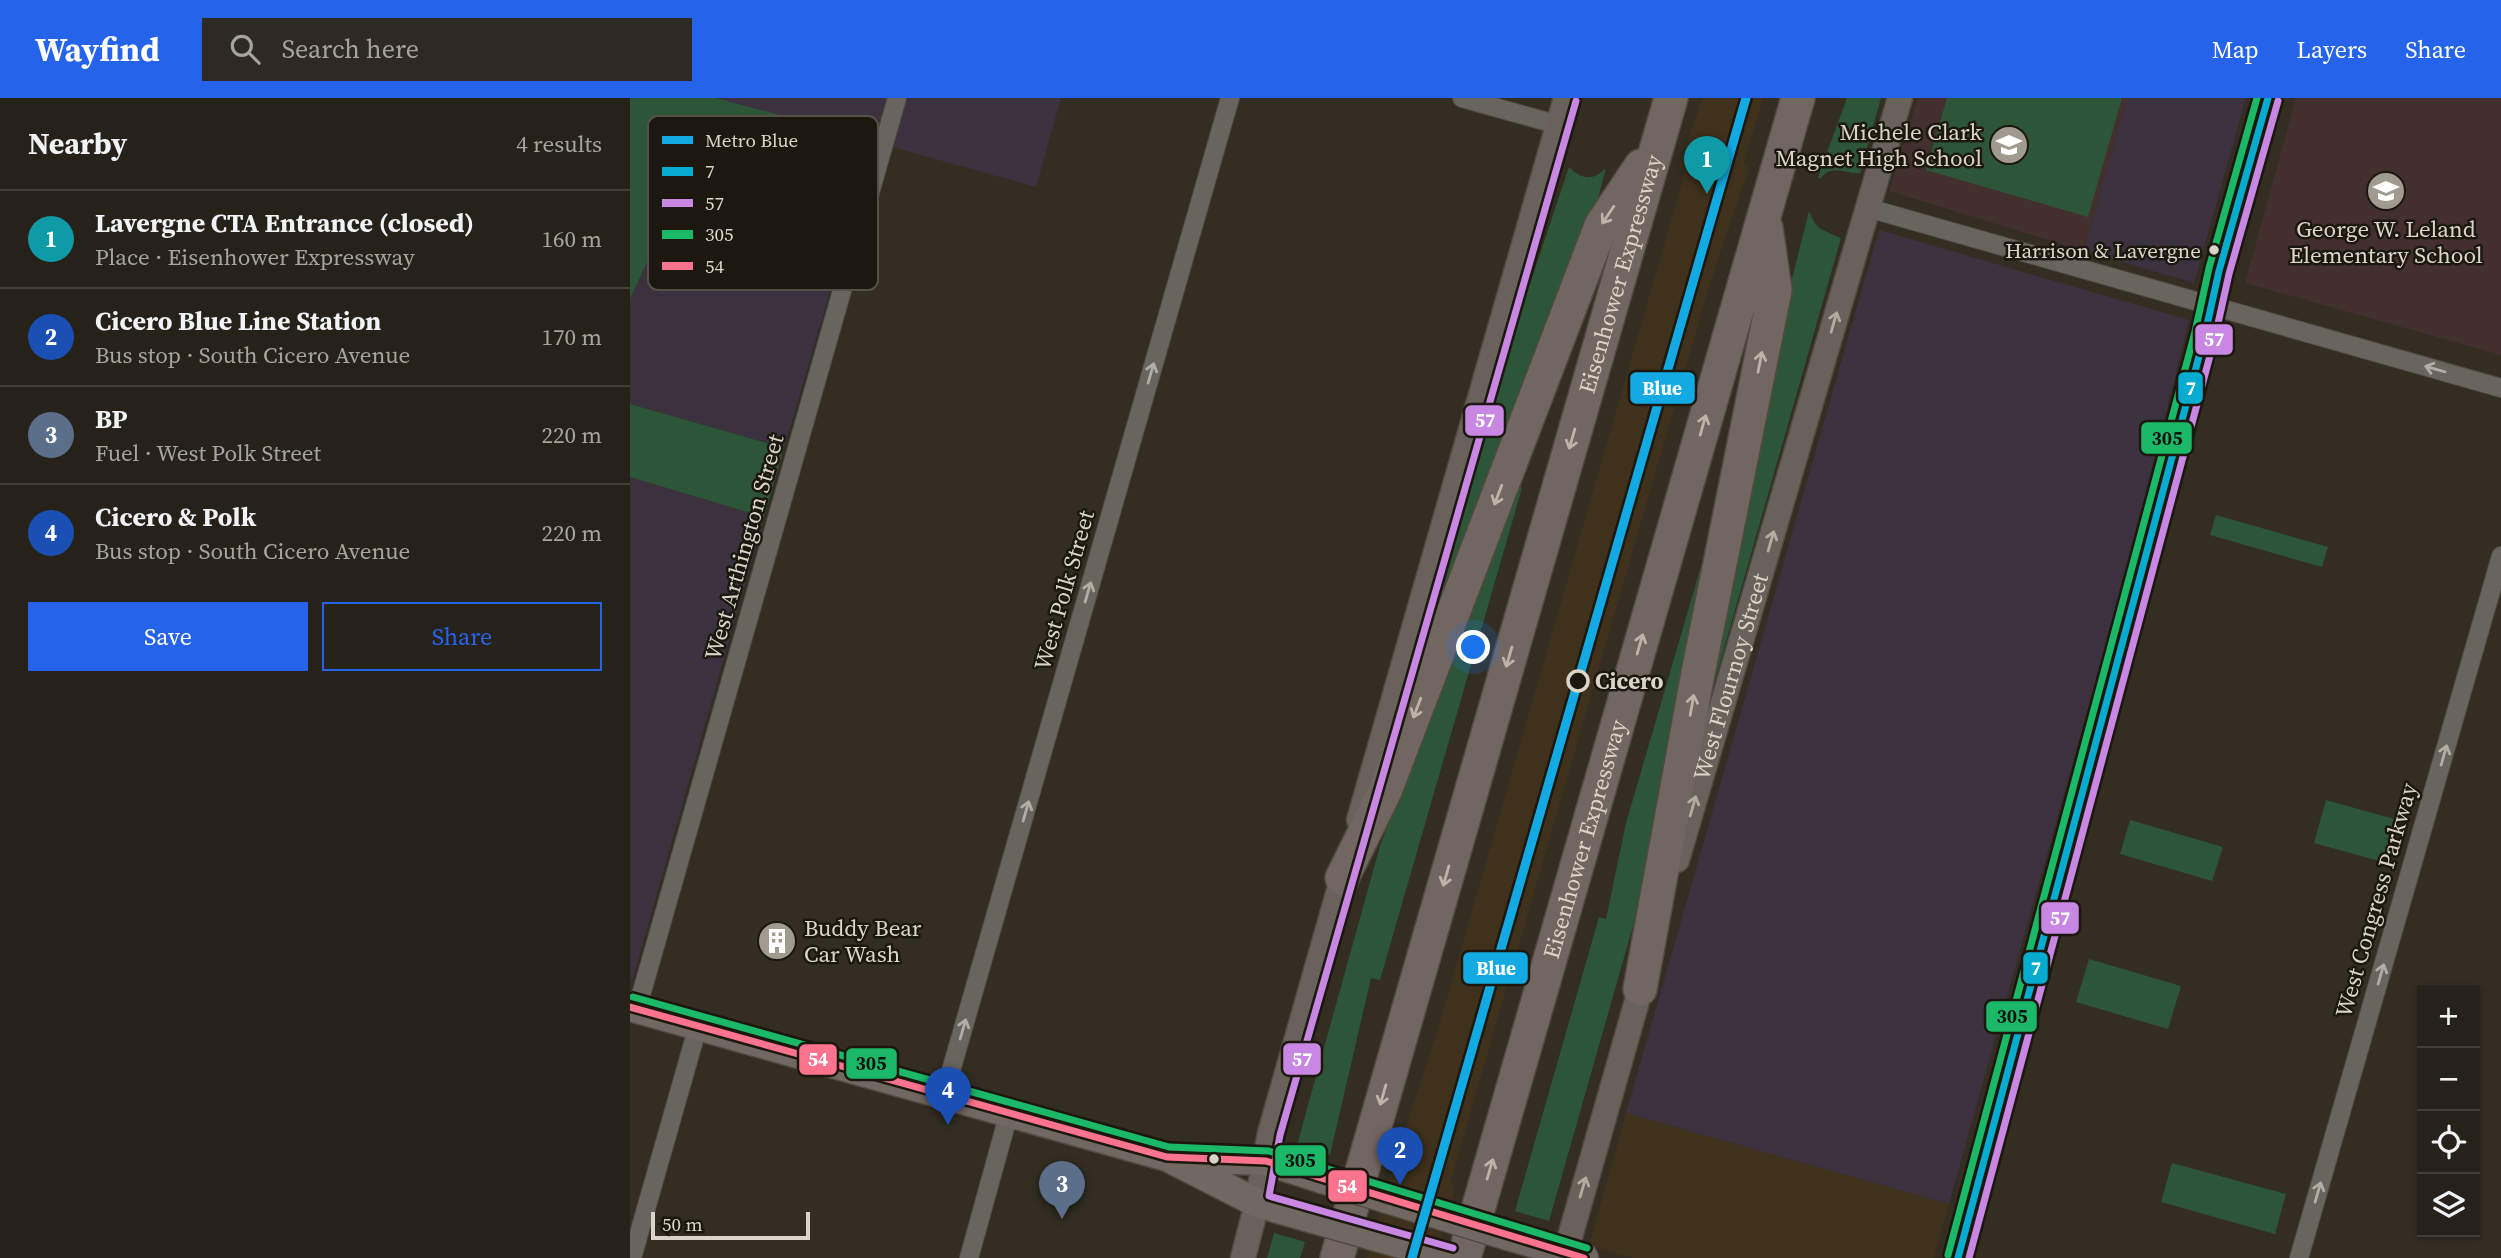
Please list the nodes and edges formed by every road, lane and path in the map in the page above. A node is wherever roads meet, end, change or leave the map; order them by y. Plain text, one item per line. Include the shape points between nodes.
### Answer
1 (897, 98) edge
2 (1230, 98) edge
3 (1462, 98) edge
4 (1566, 98) edge
5 (1671, 98) edge
6 (1798, 98) edge
7 (1900, 98) edge
8 (2268, 98) edge
9 (1559, 125) junction
10 (1660, 138) junction
11 (878, 164) edge
12 (1868, 208) junction
13 (1764, 215) junction
14 (842, 290) edge
15 (2211, 307) junction
16 (2501, 388) edge
17 (2501, 556) edge
18 (1342, 878) junction
19 (1640, 989) junction
20 (634, 1008) edge
21 (698, 1026) junction
22 (944, 1095) junction
23 (1009, 1113) junction
24 (1167, 1157) junction
25 (1266, 1161) junction
26 (1257, 1203) junction
27 (1571, 1256) edge
28 (632, 1258) edge
29 (969, 1258) edge
30 (1243, 1258) edge
31 (1337, 1258) edge
32 (1450, 1258) edge
33 (1464, 1258) edge
34 (1958, 1258) edge
35 (2299, 1258) edge

1 - 11 street, West Arthington Street
22 -> 2 street, West Polk Street
3 - 9 street
4 - 9 street
5 - 10 highway, Eisenhower Expressway
6 - 13 highway, Eisenhower Expressway
7 - 12 street, West Flournoy Street
8 - 15 street
9 - 18 street
10 -> 18 highway via 1601,226 1385,791
10 -> 31 highway, Eisenhower Expressway
12 - 15 street
19 -> 12 street, West Flournoy Street
19 -> 13 highway via 1774,290
33 -> 13 highway, Eisenhower Expressway
14 - 20 street, West Arthington Street
16 -> 15 street
15 - 34 street
35 -> 17 street, West Congress Parkway
18 - 25 street
27 -> 19 street, West Flournoy Street
20 - 21 main road
21 - 22 main road
21 - 28 street
22 - 23 main road
23 - 24 main road
23 - 29 street
24 - 25 main road
24 - 26 main road
25 - 26 street
25 - 27 main road, bridge
26 - 30 street
26 - 32 main road, bridge

